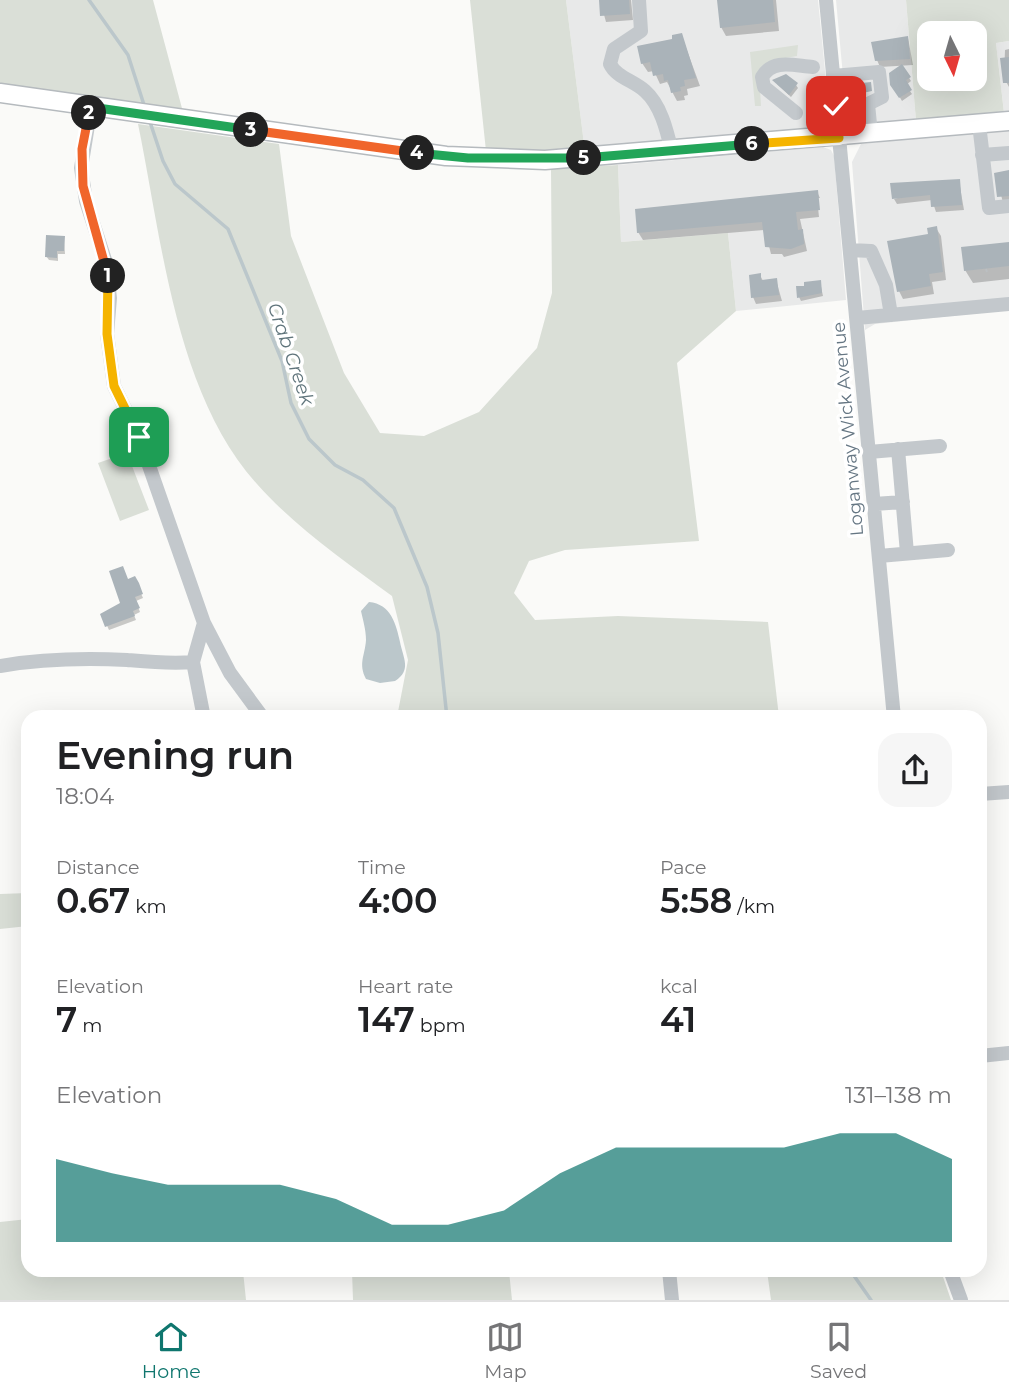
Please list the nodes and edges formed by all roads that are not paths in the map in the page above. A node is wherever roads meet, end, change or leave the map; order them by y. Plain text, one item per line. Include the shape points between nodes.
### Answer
1 (639, 0) edge
2 (826, 0) edge
3 (813, 67) dead end
4 (833, 76) junction
5 (0, 93) edge
6 (868, 104) junction
7 (836, 106) junction
8 (91, 107) junction
9 (796, 113) dead end
10 (1009, 121) edge
11 (979, 124) junction
12 (871, 134) junction
13 (839, 138) junction
14 (672, 152) junction
15 (1009, 153) edge
16 (982, 155) junction
17 (1009, 206) edge
18 (850, 250) junction
19 (1009, 304) edge
20 (891, 315) junction
21 (857, 318) junction
22 (940, 446) dead end
23 (898, 449) junction
24 (869, 452) junction
25 (903, 502) junction
26 (874, 504) junction
27 (948, 550) dead end
28 (907, 553) junction
29 (879, 556) junction
30 (204, 623) junction
31 (193, 662) junction
32 (0, 666) edge
33 (202, 710) edge
34 (257, 710) edge
35 (893, 710) edge
36 (1009, 792) edge
37 (987, 794) edge
38 (1009, 1053) edge
39 (987, 1055) edge
40 (669, 1277) edge
41 (953, 1277) edge
42 (671, 1300) edge
43 (961, 1300) edge

1 - 14 street via 641,31 614,49 611,67 648,93
2 - 4 street, Loganway Wick Avenue
3 - 9 street via 780,64 762,77 764,88
4 - 6 street via 879,72 882,97
4 - 7 street, Loganway Wick Avenue
5 - 8 main road
6 - 7 street
6 - 12 street
7 - 13 street, Loganway Wick Avenue
8 - 14 main road via 446,156 545,160
8 - 30 street via 81,168 86,201 106,263 110,298 107,334 114,386 139,437
10 - 11 main road
11 - 12 main road
11 - 16 street
12 - 13 main road
13 - 14 main road
13 - 18 street, Loganway Wick Avenue
15 - 16 street
16 - 17 street via 989,208
18 - 20 street via 871,251 887,285
18 - 21 street, Loganway Wick Avenue
19 - 20 street
20 - 21 street
21 - 24 street, Loganway Wick Avenue
22 - 23 street
23 - 24 street
23 - 25 street
24 - 26 street, Loganway Wick Avenue
25 - 26 street
25 - 28 street
26 - 29 street, Loganway Wick Avenue
27 - 28 street
28 - 29 street
29 - 35 street, Loganway Wick Avenue
30 - 31 street
30 - 34 street via 230,673
31 - 32 street via 60,660
31 - 33 street
36 - 37 street
38 - 39 street
40 - 42 street
41 - 43 street

